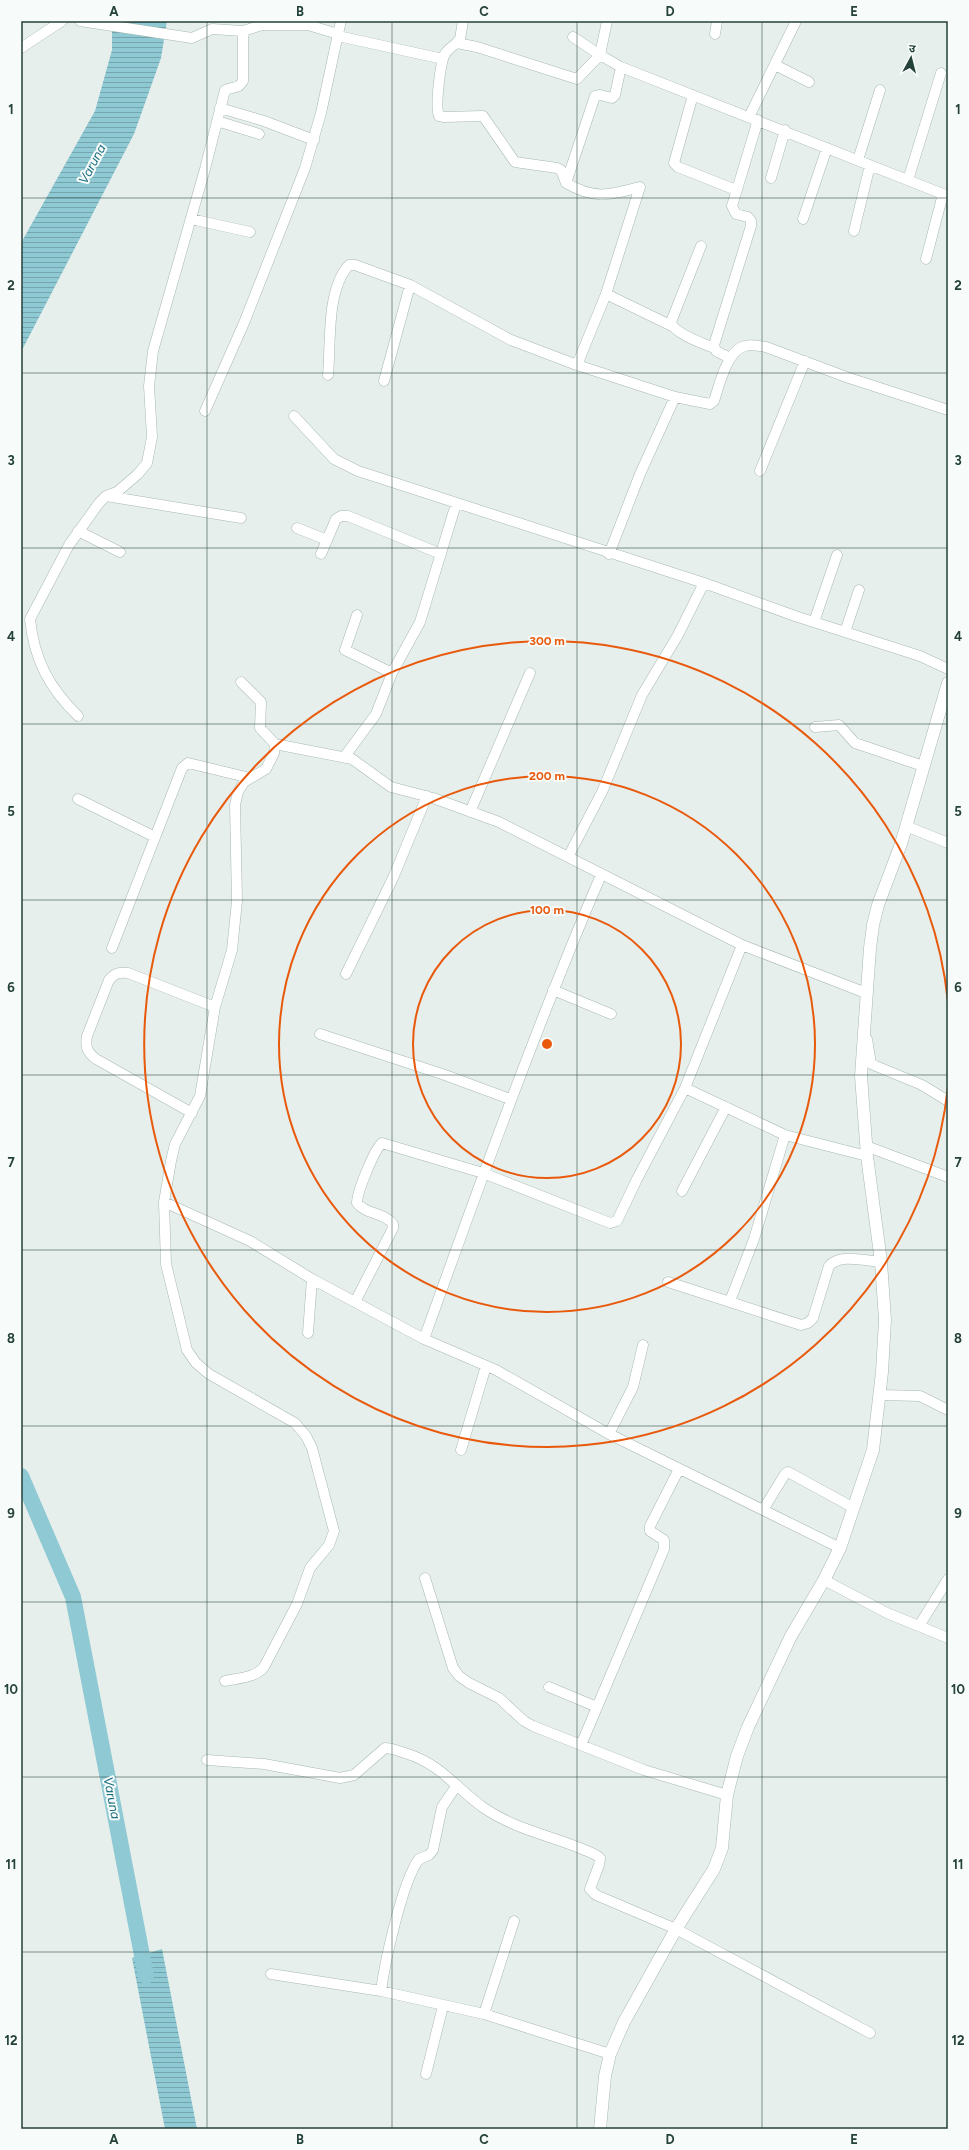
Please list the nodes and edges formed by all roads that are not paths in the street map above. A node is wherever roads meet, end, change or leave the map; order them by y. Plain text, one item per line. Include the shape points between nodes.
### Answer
1 (62, 21) edge
2 (80, 21) edge
3 (341, 21) edge
4 (463, 21) edge
5 (607, 21) edge
6 (717, 21) edge
7 (796, 21) edge
8 (308, 23) edge
9 (243, 31) junction
10 (715, 34) dead end
11 (338, 35) junction
12 (573, 37) dead end
13 (457, 43) junction
14 (21, 48) edge
15 (600, 55) junction
16 (443, 59) junction
17 (775, 65) junction
18 (621, 67) junction
19 (941, 73) dead end
20 (809, 82) dead end
21 (880, 90) dead end
22 (693, 95) junction
23 (220, 108) junction
24 (754, 118) junction
25 (217, 121) junction
26 (785, 130) junction
27 (259, 134) dead end
28 (314, 140) junction
29 (827, 148) junction
30 (858, 160) junction
31 (870, 165) junction
32 (771, 178) dead end
33 (908, 180) junction
34 (566, 183) junction
35 (736, 190) junction
36 (945, 195) edge
37 (191, 219) junction
38 (803, 219) dead end
39 (854, 231) dead end
40 (250, 232) dead end
41 (701, 246) dead end
42 (926, 259) dead end
43 (410, 285) junction
44 (606, 294) junction
45 (672, 326) junction
46 (714, 348) junction
47 (730, 358) junction
48 (805, 361) junction
49 (577, 365) junction
50 (328, 375) dead end
51 (384, 381) dead end
52 (675, 397) junction
53 (948, 410) edge
54 (205, 411) dead end
55 (294, 416) dead end
56 (760, 471) dead end
57 (106, 496) junction
58 (456, 504) junction
59 (241, 518) dead end
60 (297, 528) dead end
61 (78, 531) junction
62 (327, 540) junction
63 (120, 552) dead end
64 (321, 554) dead end
65 (441, 554) junction
66 (609, 554) junction
67 (837, 555) dead end
68 (704, 583) junction
69 (859, 590) dead end
70 (357, 615) dead end
71 (814, 622) junction
72 (844, 632) junction
73 (948, 669) edge
74 (530, 672) dead end
75 (392, 673) junction
76 (241, 682) dead end
77 (948, 683) edge
78 (78, 716) dead end
79 (815, 726) dead end
80 (276, 744) junction
81 (345, 756) junction
82 (923, 766) junction
83 (250, 778) junction
84 (427, 796) junction
85 (78, 799) dead end
86 (470, 812) junction
87 (906, 826) junction
88 (155, 836) junction
89 (948, 843) edge
90 (568, 857) junction
91 (601, 875) junction
92 (742, 945) junction
93 (112, 948) dead end
94 (346, 974) dead end
95 (553, 990) junction
96 (866, 993) junction
97 (215, 1007) junction
98 (612, 1014) dead end
99 (864, 1027) junction
100 (320, 1034) dead end
101 (685, 1088) junction
102 (510, 1099) junction
103 (948, 1101) edge
104 (726, 1107) junction
105 (192, 1113) junction
106 (785, 1135) junction
107 (867, 1151) junction
108 (483, 1173) junction
109 (948, 1177) edge
110 (682, 1191) dead end
111 (164, 1202) junction
112 (881, 1262) junction
113 (312, 1279) junction
114 (668, 1282) dead end
115 (730, 1301) junction
116 (355, 1302) junction
117 (308, 1333) dead end
118 (424, 1339) junction
119 (643, 1345) dead end
120 (486, 1366) junction
121 (880, 1395) junction
122 (948, 1410) edge
123 (609, 1434) junction
124 (461, 1450) dead end
125 (679, 1469) junction
126 (854, 1508) junction
127 (763, 1510) junction
128 (840, 1548) junction
129 (424, 1578) dead end
130 (948, 1579) edge
131 (824, 1580) junction
132 (919, 1626) junction
133 (948, 1638) edge
134 (225, 1681) dead end
135 (549, 1687) dead end
136 (597, 1707) junction
137 (581, 1745) junction
138 (207, 1760) dead end
139 (457, 1785) junction
140 (727, 1795) junction
141 (514, 1921) dead end
142 (676, 1929) junction
143 (271, 1974) dead end
144 (381, 1991) junction
145 (443, 2006) junction
146 (484, 2014) junction
147 (870, 2033) dead end
148 (610, 2054) junction
149 (426, 2074) dead end
150 (600, 2129) edge

1 - 14 street
2 - 9 street via 192,38 212,29
3 - 11 street
4 - 13 street
5 - 15 street
6 - 10 street
7 - 17 street
8 - 9 street via 262,25
8 - 11 street
9 - 23 street via 243,81 239,86 225,90
11 - 16 street
11 - 28 street
12 - 15 street
13 - 15 street via 577,79
13 - 16 street via 447,51
15 - 18 street
16 - 34 street via 439,116 483,116 515,162 557,168 561,170
17 - 20 street
17 - 24 street
18 - 22 street
18 - 34 street via 615,95 612,98 595,96
19 - 33 street
21 - 30 street
22 - 24 street
22 - 35 street via 674,163 678,167
23 - 25 street
23 - 28 street
24 - 26 street
24 - 35 street
25 - 27 street
25 - 37 street
26 - 29 street
26 - 32 street
28 - 54 street via 276,244
29 - 30 street
29 - 38 street
30 - 31 street
31 - 33 street
31 - 39 street
33 - 36 street
34 - 44 street via 601,196 640,188
35 - 46 street via 732,201 733,211 748,217 751,226
36 - 42 street
37 - 40 street
37 - 57 street via 153,351 149,386 150,451 146,463 138,474 117,492
41 - 45 street via 673,316
43 - 49 street via 511,340
43 - 50 street via 355,265 349,265 344,270 334,297
43 - 51 street
44 - 45 street
44 - 49 street
45 - 46 street
46 - 47 street
47 - 48 street via 743,346 756,345
47 - 52 street via 714,401 710,404
48 - 53 street
48 - 56 street
49 - 52 street
52 - 66 street via 640,474
55 - 58 street via 334,459 345,466
57 - 59 street
57 - 61 street
58 - 65 street
58 - 66 street
60 - 62 street
61 - 63 street
61 - 78 street via 30,619 42,671
62 - 64 street
62 - 65 street via 336,519 348,516
65 - 75 street via 420,622
66 - 68 street
67 - 71 street
68 - 71 street
68 - 90 street via 678,635 642,694 599,798
69 - 72 street
70 - 75 street via 345,650
71 - 72 street
72 - 73 street via 920,656
74 - 86 street
75 - 81 street via 376,714
76 - 80 street via 261,702 260,728
77 - 82 street
79 - 82 street via 839,725 855,743
80 - 81 street
80 - 83 street via 266,769
81 - 84 street via 359,763 391,787
82 - 87 street
83 - 88 street via 184,764
83 - 97 street via 238,792 236,805 237,901 234,936
84 - 86 street
84 - 94 street via 393,878
85 - 88 street
86 - 90 street via 499,822
87 - 89 street
87 - 96 street via 873,925
88 - 93 street
90 - 91 street
91 - 92 street
91 - 95 street
92 - 96 street
92 - 101 street
95 - 98 street
95 - 102 street
96 - 99 street
97 - 105 street via 200,1096
97 - 105 street via 120,972 109,980 87,1036 88,1052 96,1059
99 - 103 street via 871,1064 915,1082
99 - 107 street via 861,1076
100 - 102 street
101 - 104 street
101 - 108 street via 634,1184 620,1217 614,1223
102 - 108 street
104 - 106 street
104 - 110 street
105 - 111 street via 175,1144
106 - 107 street
106 - 115 street via 754,1239
107 - 109 street
107 - 112 street
108 - 116 street via 386,1143 379,1146 358,1195 357,1204 387,1218 393,1224 393,1228
108 - 118 street
111 - 113 street via 250,1241
111 - 134 street via 166,1264 187,1350 196,1363 209,1374 296,1423 302,1429 312,1448 334,1531 329,1545 310,1568 297,1604 264,1667 253,1675
112 - 115 street via 834,1260 829,1266 813,1318 801,1325
112 - 121 street via 885,1320
113 - 116 street
113 - 117 street
114 - 115 street
116 - 118 street
118 - 120 street
119 - 123 street via 633,1387
120 - 123 street
120 - 124 street
121 - 122 street via 920,1396
121 - 126 street via 873,1450
123 - 125 street
125 - 127 street
125 - 136 street via 650,1526 650,1531 664,1540 664,1549
126 - 127 street via 788,1472
126 - 128 street
127 - 128 street
128 - 131 street
129 - 137 street via 449,1660 459,1676 499,1698 524,1721
130 - 132 street
131 - 132 street via 887,1614
131 - 140 street via 791,1636 748,1727
132 - 133 street
135 - 136 street
136 - 137 street
137 - 140 street via 644,1770
138 - 139 street via 264,1764 340,1778 354,1774 380,1751 390,1748 427,1762
139 - 142 street via 494,1814 535,1834 596,1855 600,1858 600,1865 592,1883 592,1892
139 - 144 street via 442,1807 432,1853 419,1859 406,1885 385,1964
140 - 142 street via 722,1848 714,1869
141 - 146 street
142 - 147 street
142 - 148 street via 624,2022
143 - 144 street
144 - 145 street
145 - 146 street
145 - 149 street
146 - 148 street
148 - 150 street

